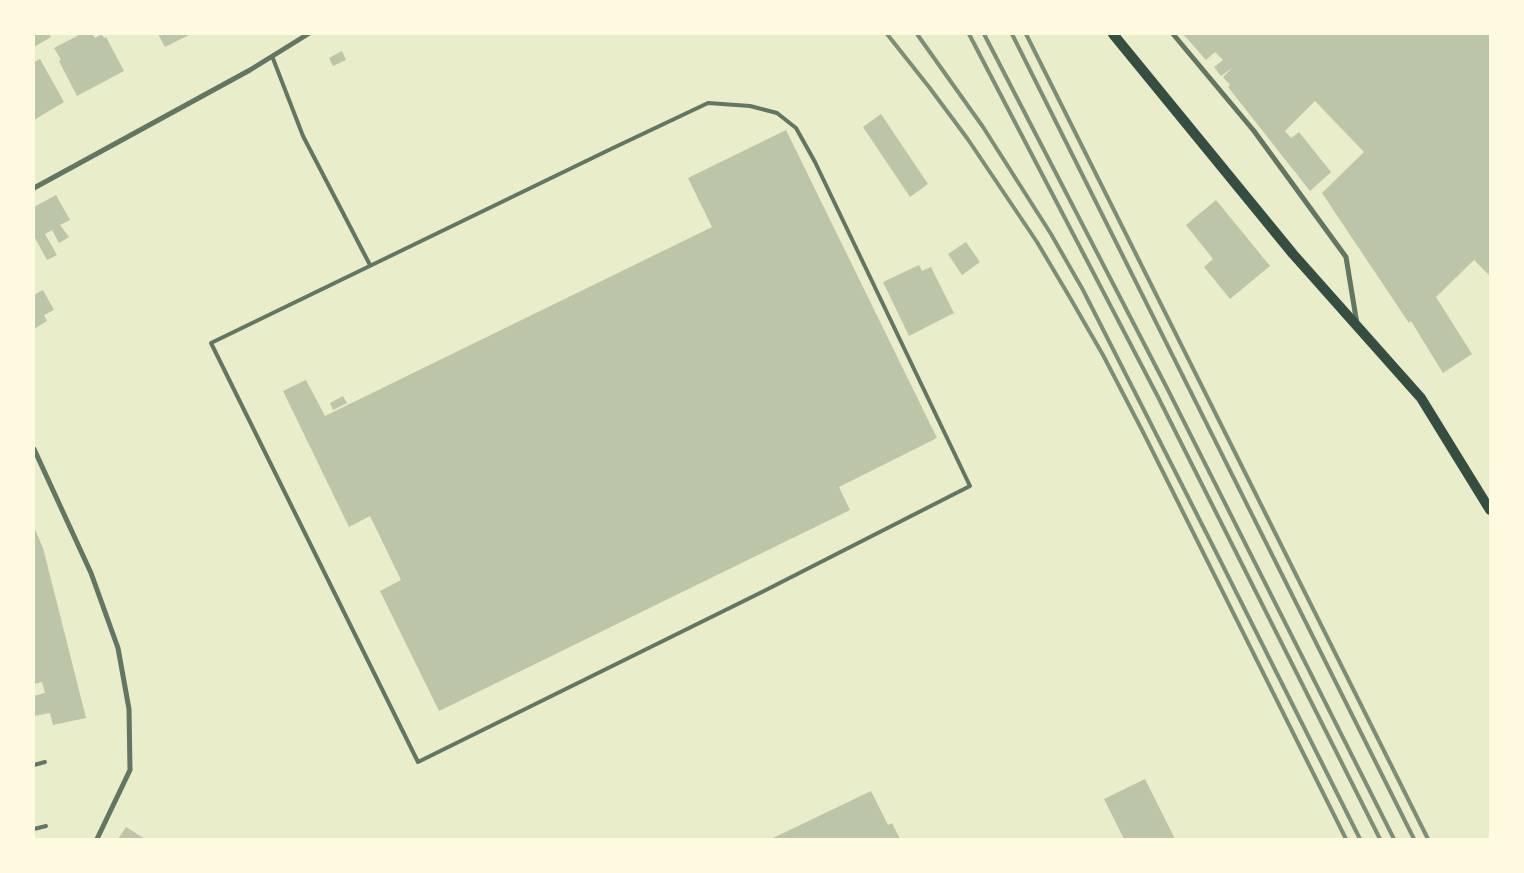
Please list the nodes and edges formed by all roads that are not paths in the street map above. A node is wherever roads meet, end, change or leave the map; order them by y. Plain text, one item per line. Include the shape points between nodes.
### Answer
1 (308, 34) edge
2 (1113, 34) edge
3 (1173, 34) edge
4 (272, 56) junction
5 (34, 188) edge
6 (370, 265) junction
7 (1358, 327) junction
8 (34, 449) edge
9 (1490, 510) edge
10 (45, 762) dead end
11 (34, 765) edge
12 (46, 826) dead end
13 (34, 829) edge
14 (97, 839) edge

1 - 4 street
2 - 7 main road via 1293,254
3 - 7 street via 1254,131 1346,257
4 - 5 street
4 - 6 lane via 303,136
6 - 6 lane via 211,342 418,762 754,597 970,486 815,162 796,128 777,113 750,106 708,103
7 - 9 main road via 1421,398
8 - 14 street via 91,573 118,648 130,709 130,770
10 - 11 lane
12 - 13 lane

